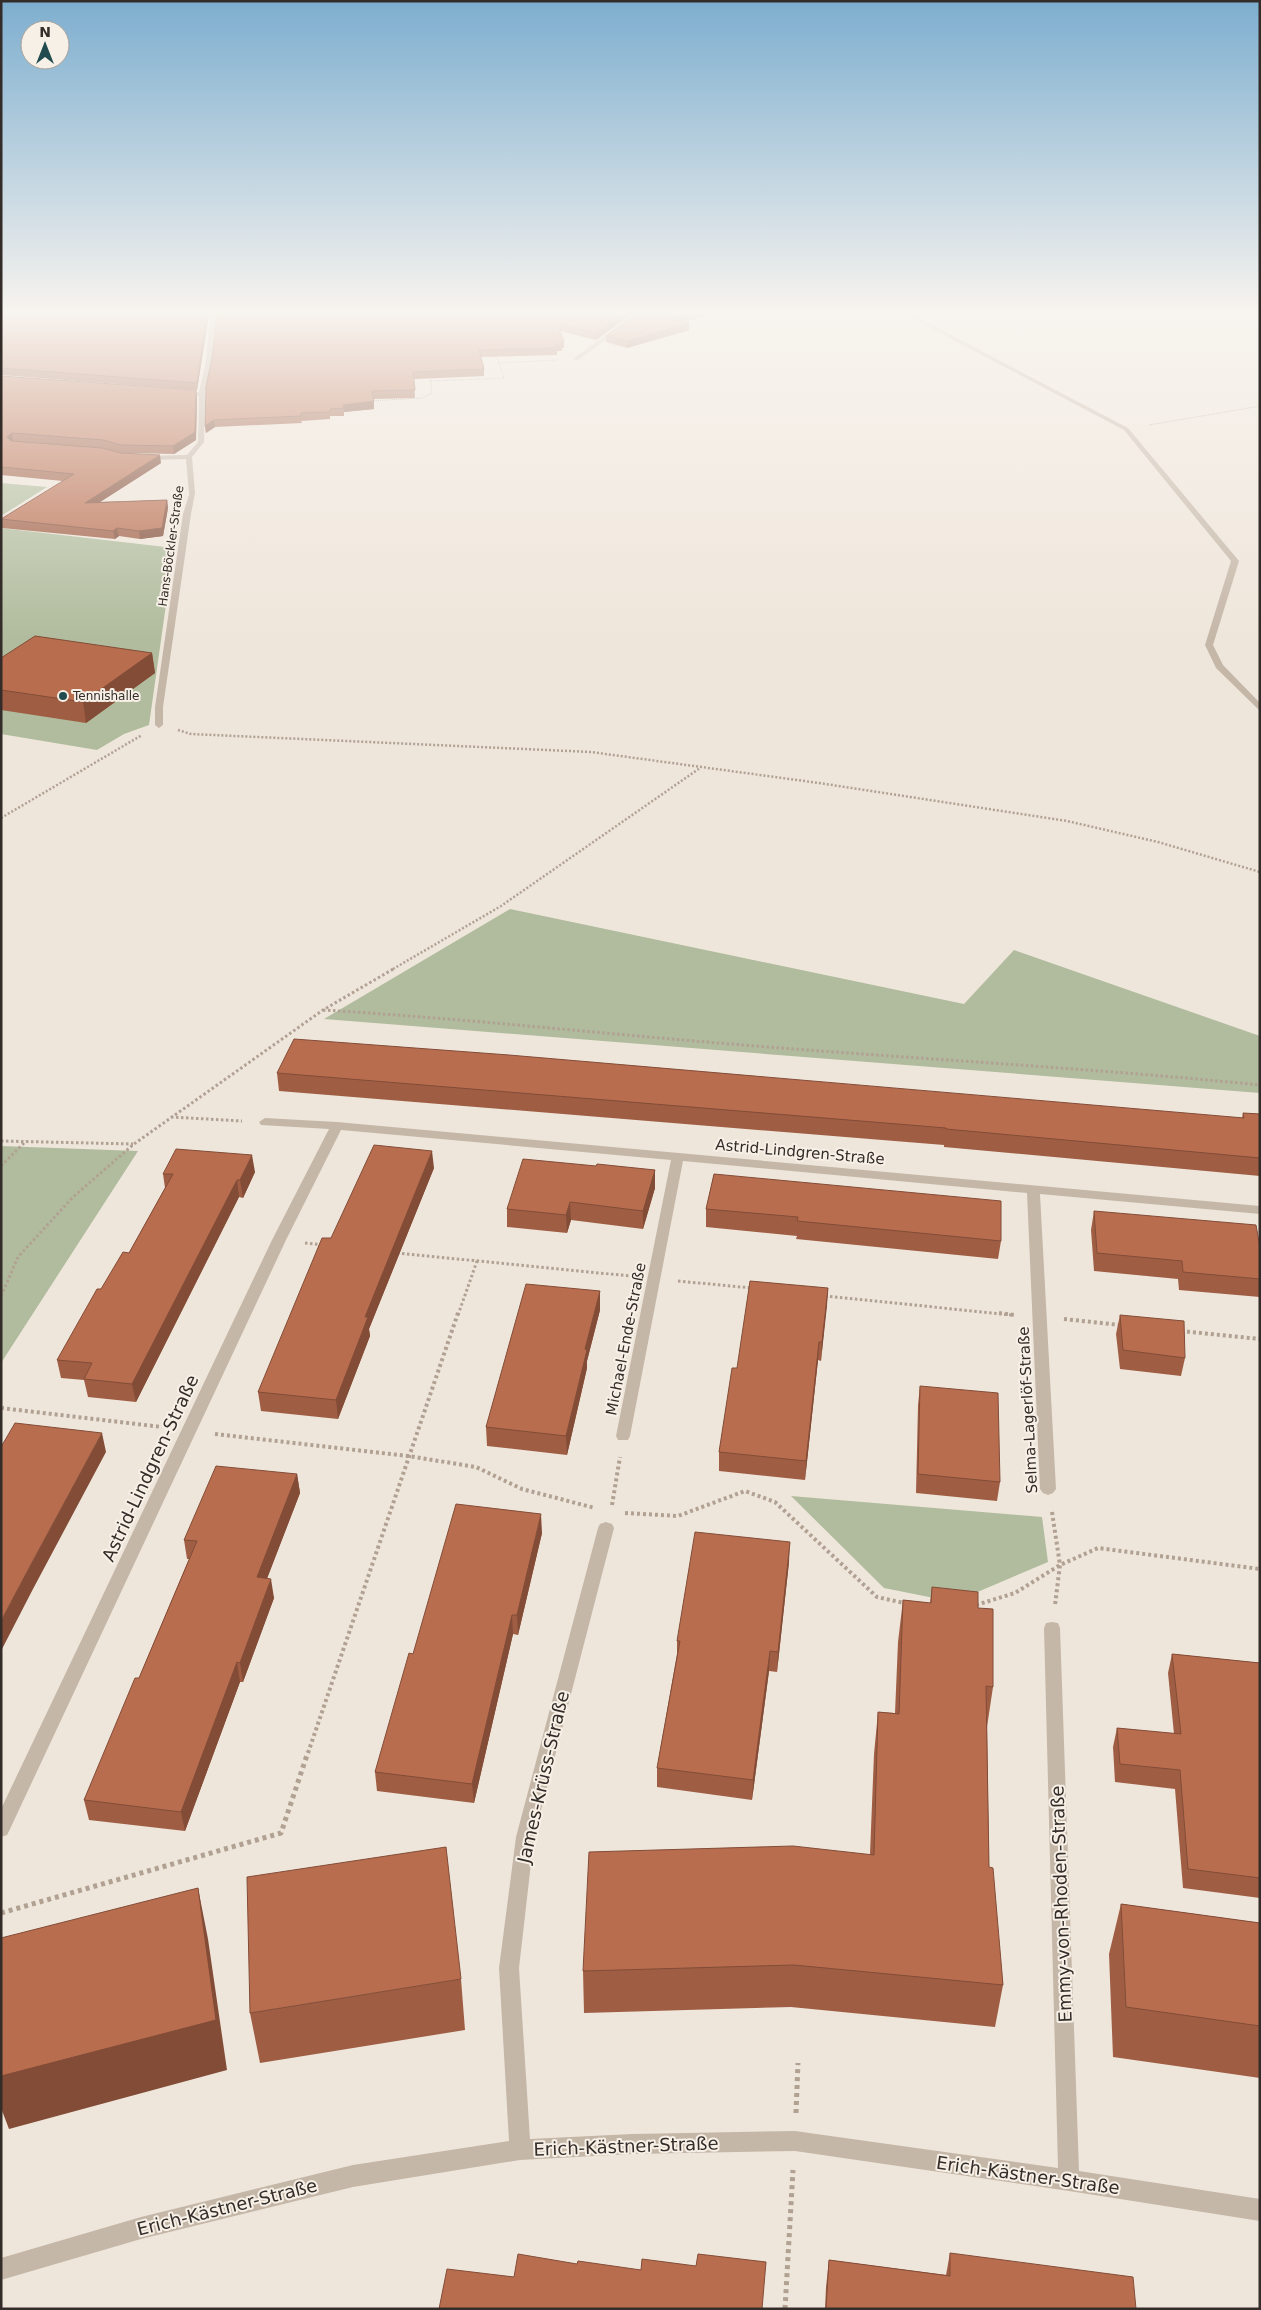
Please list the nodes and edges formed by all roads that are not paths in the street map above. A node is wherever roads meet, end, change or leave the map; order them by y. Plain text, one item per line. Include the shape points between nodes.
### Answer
1 (201, 422) edge
2 (1112, 422) edge
3 (189, 457) junction
4 (139, 458) edge
5 (1260, 708) edge
6 (159, 725) road end
7 (265, 1122) road end
8 (337, 1126) junction
9 (678, 1157) junction
10 (1033, 1189) junction
11 (1260, 1210) edge
12 (623, 1436) road end
13 (1048, 1489) road end
14 (608, 1520) road end
15 (1052, 1628) road end
16 (1, 1828) edge
17 (520, 2150) junction
18 (1069, 2180) junction
19 (1260, 2210) edge
20 (1, 2269) edge

1 - 3 street via 201,442
2 - 5 street via 1126,429 1235,561 1209,645 1220,666
3 - 4 street
3 - 6 street, Hans-Böckler-Straße via 192,493
7 - 8 street, Astrid-Lindgren-Straße
8 - 9 street, Astrid-Lindgren-Straße
8 - 16 street, Astrid-Lindgren-Straße via 279,1240
9 - 10 street, Astrid-Lindgren-Straße
9 - 12 street, Michael-Ende-Straße
10 - 11 street, Astrid-Lindgren-Straße
10 - 13 street, Selma-Lagerlöf-Straße
14 - 17 street, James-Krüss-Straße via 525,1837 509,1968
15 - 18 street, Emmy-von-Rhoden-Straße
17 - 18 street, Erich-Kästner-Straße via 795,2141
17 - 20 street, Erich-Kästner-Straße via 353,2176 141,2228
18 - 19 street, Erich-Kästner-Straße

